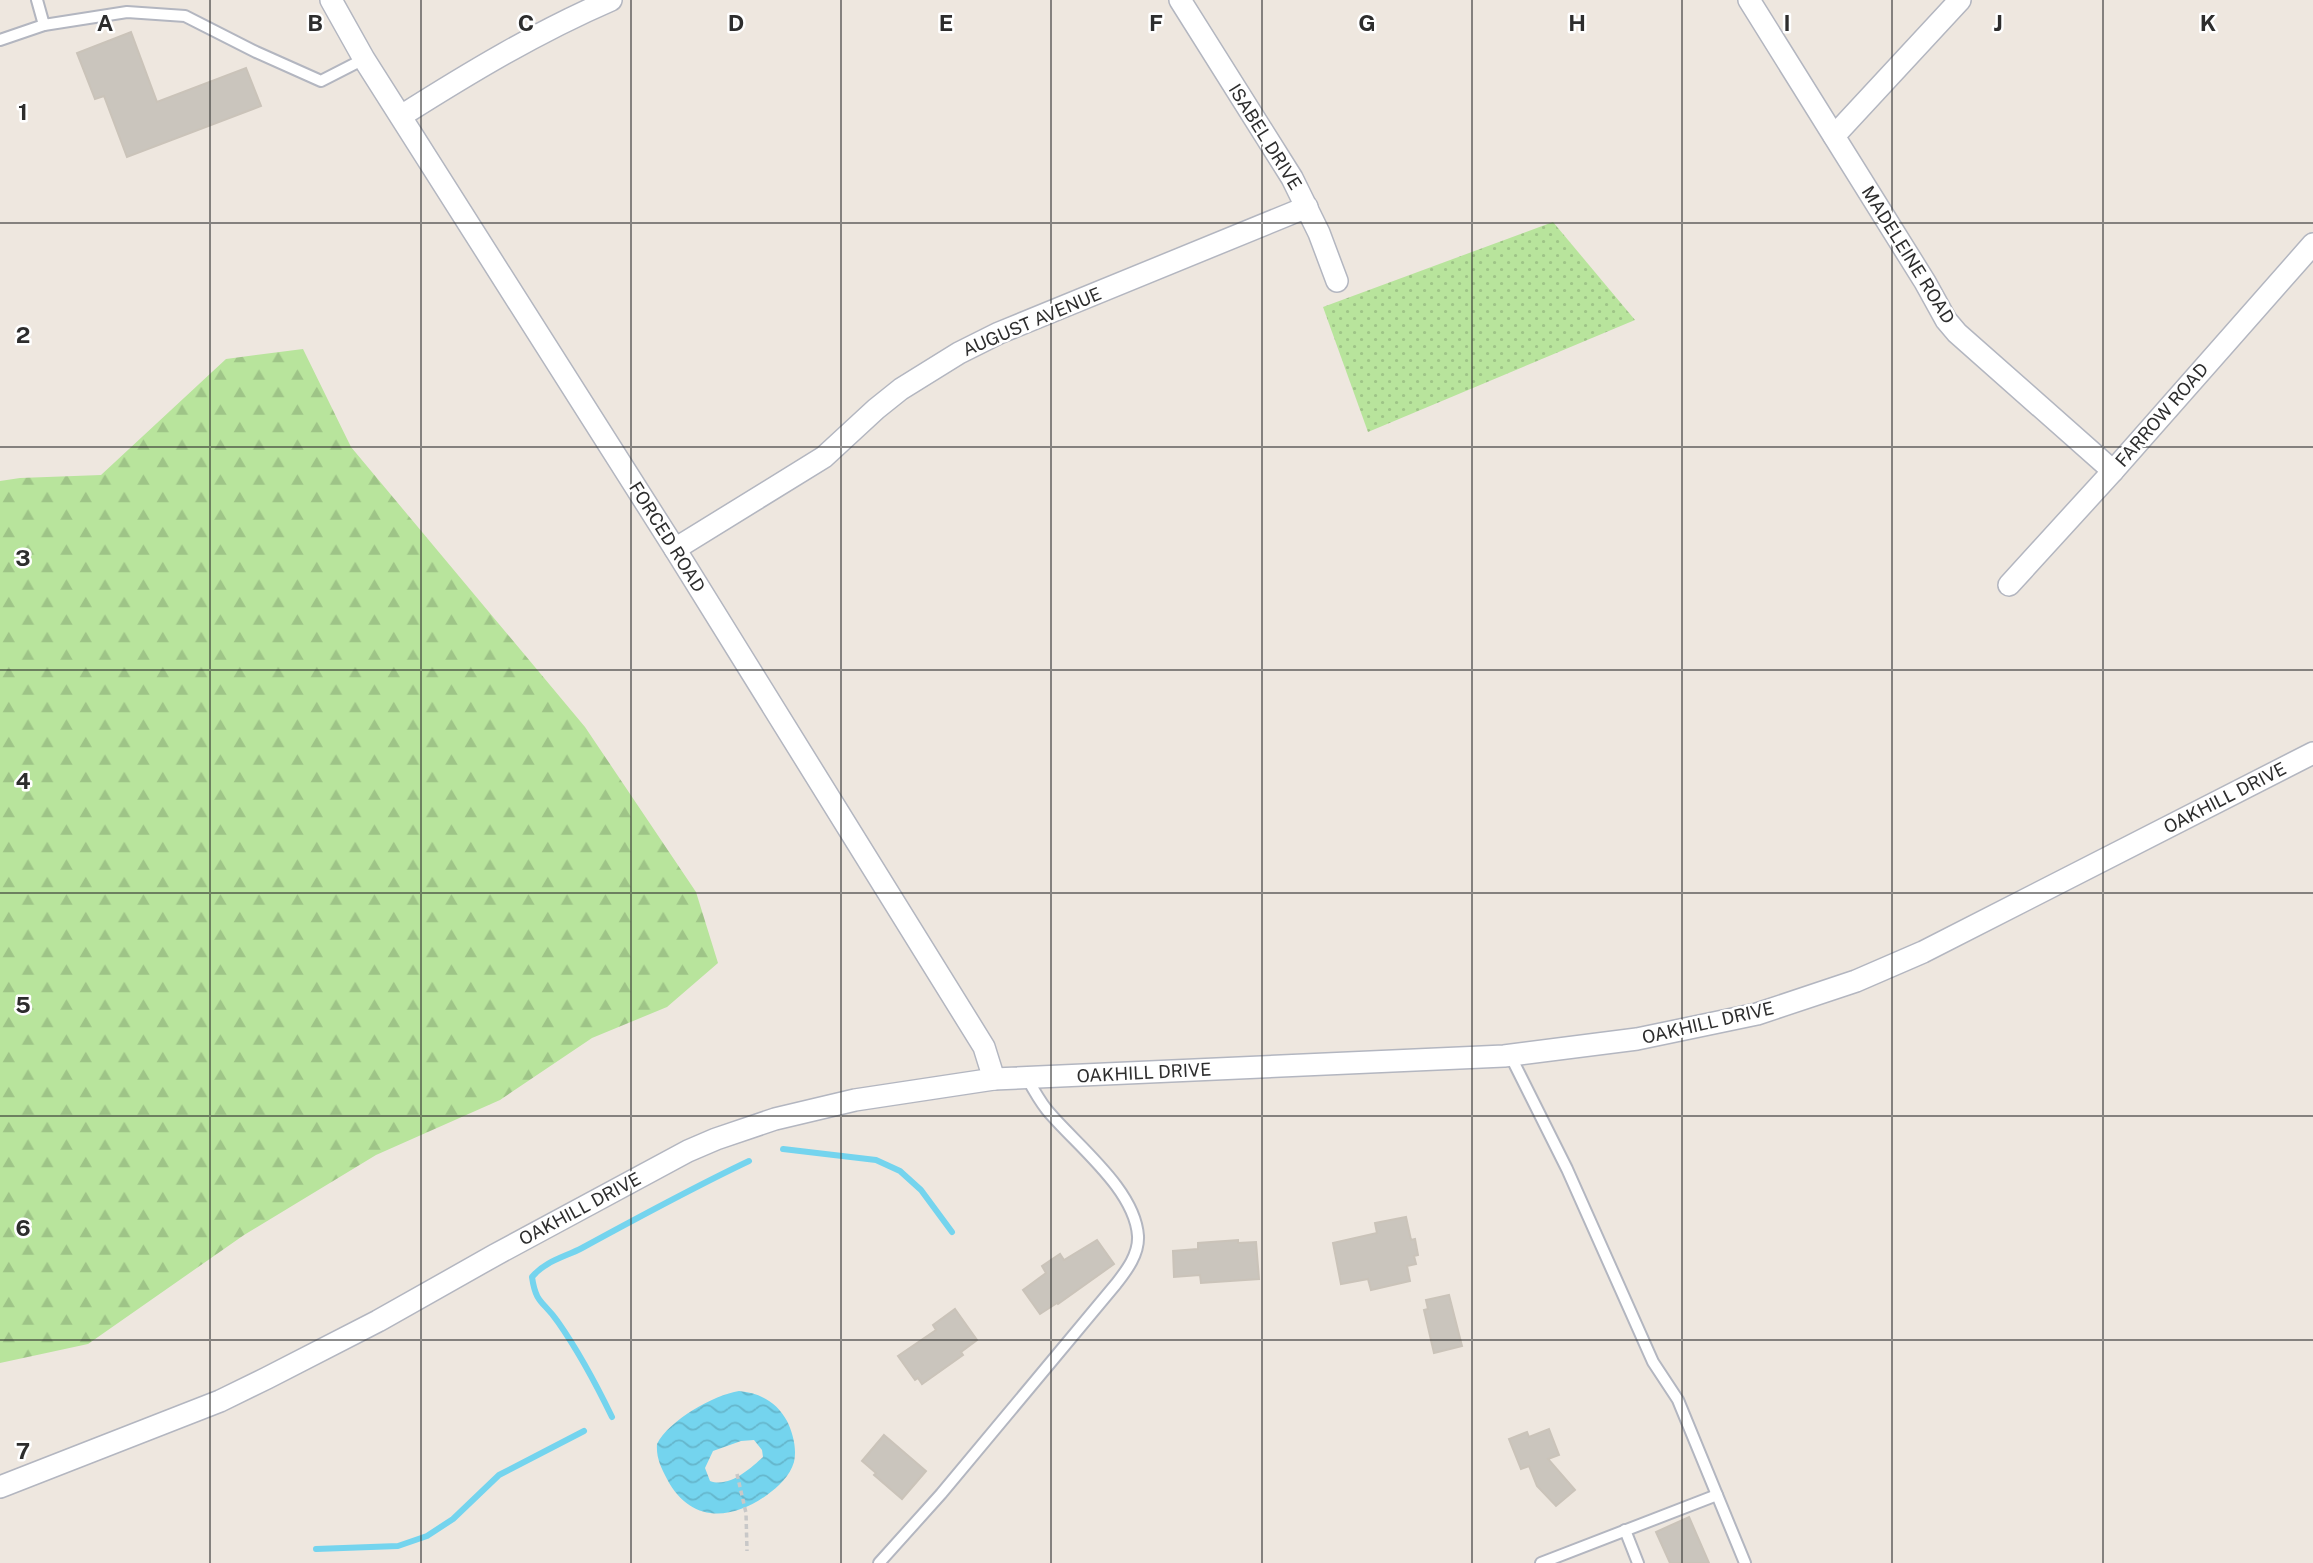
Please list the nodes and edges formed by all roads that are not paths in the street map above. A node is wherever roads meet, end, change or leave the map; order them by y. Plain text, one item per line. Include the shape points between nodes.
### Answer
1 (37, 0) edge
2 (331, 0) edge
3 (611, 0) edge
4 (1180, 0) edge
5 (1749, 0) edge
6 (1960, 0) edge
7 (44, 25) junction
8 (0, 40) edge
9 (365, 59) junction
10 (401, 116) junction
11 (1834, 136) junction
12 (1307, 207) junction
13 (2313, 244) edge
14 (1337, 281) dead end
15 (2113, 471) junction
16 (675, 550) junction
17 (2009, 584) dead end
18 (2313, 753) edge
19 (1510, 1055) junction
20 (1027, 1078) junction
21 (994, 1079) junction
22 (0, 1487) edge
23 (1717, 1494) junction
24 (1625, 1530) junction
25 (879, 1563) edge
26 (1541, 1563) edge
27 (1638, 1563) edge
28 (1745, 1563) edge

1 - 7 lane
2 - 9 street, FORCED ROAD
3 - 10 street via 531,38
4 - 12 street, ISABEL DRIVE
5 - 11 street, MADELEINE ROAD
6 - 11 street
7 - 8 lane
7 - 9 lane via 127,12 185,16 321,81
9 - 10 street, FORCED ROAD
10 - 16 street, FORCED ROAD
11 - 15 street, MADELEINE ROAD via 1946,320
12 - 14 street, ISABEL DRIVE
12 - 16 street, AUGUST AVENUE via 959,353 901,389 824,457
13 - 15 street, FARROW ROAD
15 - 17 street, FARROW ROAD
16 - 21 street, FORCED ROAD via 984,1048
18 - 19 street, OAKHILL DRIVE via 1923,952 1856,981 1713,1025
19 - 20 street, OAKHILL DRIVE
19 - 23 lane via 1567,1169 1653,1362 1678,1400
20 - 21 street, OAKHILL DRIVE
20 - 25 lane via 1046,1109 1123,1195 1135,1223 1137,1249 1116,1284
21 - 22 street, OAKHILL DRIVE via 855,1100 716,1139 220,1401
23 - 24 lane
23 - 28 lane
24 - 26 lane
24 - 27 lane

